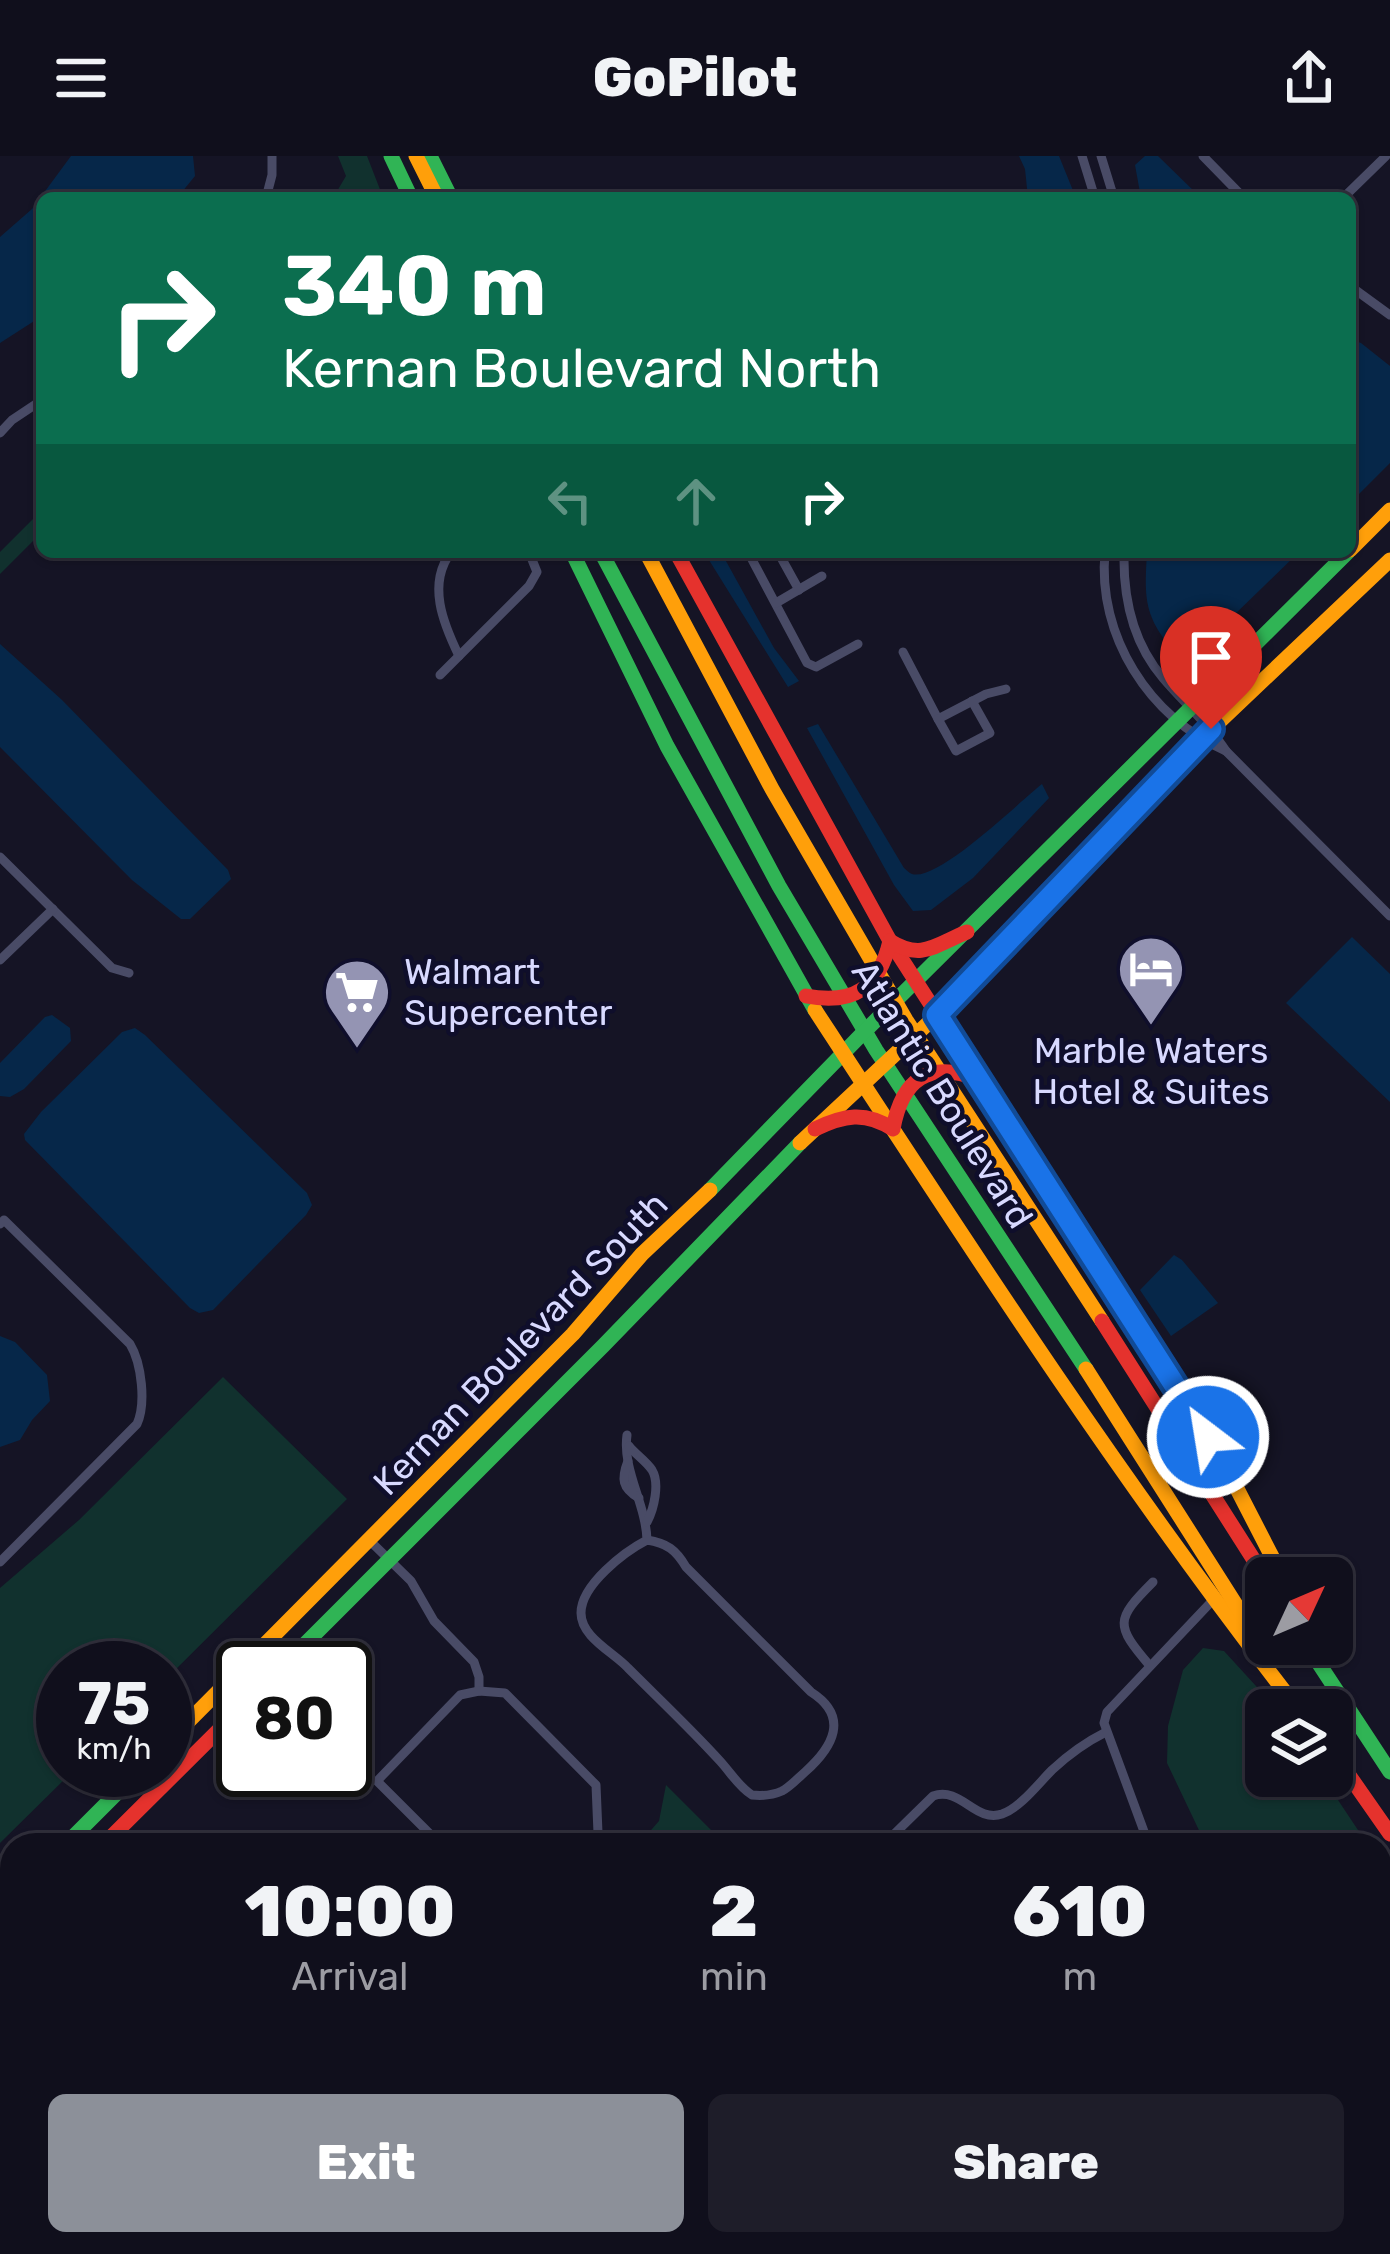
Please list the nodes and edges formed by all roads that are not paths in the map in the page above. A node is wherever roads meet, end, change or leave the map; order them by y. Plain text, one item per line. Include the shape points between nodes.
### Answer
1 (272, 156) edge
2 (391, 156) edge
3 (416, 156) edge
4 (430, 156) edge
5 (1082, 156) edge
6 (1100, 156) edge
7 (1203, 156) edge
8 (1385, 156) edge
9 (268, 192) edge
10 (408, 192) edge
11 (434, 192) edge
12 (449, 192) edge
13 (1093, 192) edge
14 (1112, 192) edge
15 (1238, 192) edge
16 (1349, 192) edge
17 (1356, 290) edge
18 (1390, 315) edge
19 (36, 404) edge
20 (0, 433) edge
21 (1390, 511) edge
22 (1356, 544) edge
23 (447, 558) edge
24 (531, 558) edge
25 (575, 558) edge
26 (605, 558) edge
27 (649, 558) edge
28 (679, 558) edge
29 (751, 558) edge
30 (781, 558) edge
31 (1105, 558) edge
32 (1124, 558) edge
33 (1342, 558) edge
34 (1390, 560) edge
35 (822, 576) dead end
36 (799, 590) junction
37 (776, 603) junction
38 (858, 644) dead end
39 (903, 652) dead end
40 (459, 656) junction
41 (440, 675) dead end
42 (1006, 689) dead end
43 (972, 701) junction
44 (1191, 706) junction
45 (938, 719) junction
46 (1177, 719) junction
47 (1206, 734) junction
48 (0, 856) edge
49 (53, 909) junction
50 (1390, 916) edge
51 (968, 932) junction
52 (890, 941) junction
53 (0, 960) edge
54 (129, 973) dead end
55 (916, 980) junction
56 (806, 996) junction
57 (937, 1015) junction
58 (844, 1052) junction
59 (979, 1080) junction
60 (864, 1084) junction
61 (815, 1129) junction
62 (893, 1129) junction
63 (0, 1224) edge
64 (646, 1522) junction
65 (369, 1540) junction
66 (647, 1540) junction
67 (1252, 1557) edge
68 (1272, 1557) edge
69 (390, 1559) junction
70 (0, 1562) edge
71 (1154, 1582) dead end
72 (1214, 1600) junction
73 (307, 1641) edge
74 (1150, 1666) junction
75 (1285, 1689) edge
76 (1289, 1689) edge
77 (479, 1691) junction
78 (192, 1718) edge
79 (1353, 1718) edge
80 (1106, 1732) junction
81 (216, 1733) edge
82 (1390, 1772) edge
83 (1353, 1781) edge
84 (113, 1797) edge
85 (77, 1833) edge
86 (116, 1833) edge
87 (428, 1833) edge
88 (598, 1833) edge
89 (895, 1833) edge
90 (1144, 1833) edge
91 (1389, 1833) edge

1 - 9 street
2 - 10 main road
3 - 11 main road
4 - 12 main road
5 - 13 street
6 - 14 street
7 - 15 street
8 - 16 street
17 - 18 street
19 - 20 street
21 - 22 main road, Kernan Boulevard South
23 - 40 street via 439,585 444,625
24 - 40 street via 537,572 529,586
25 - 56 main road via 667,746
26 - 76 main road, Atlantic Boulevard via 831,975
27 - 67 main road, Atlantic Boulevard via 861,945
28 - 52 main road
29 - 37 street
30 - 36 street
31 - 46 street via 1103,592 1119,645
32 - 44 street via 1126,601 1141,644
33 - 44 main road, Kernan Boulevard South
34 - 47 main road, Kernan Boulevard South
35 - 36 street
36 - 37 street
37 - 38 street via 807,664
39 - 45 street
40 - 41 street
42 - 43 street
43 - 45 street
43 - 45 street via 990,733 956,751
44 - 46 main road, Kernan Boulevard South
44 - 47 street
46 - 47 street
46 - 51 main road, Kernan Boulevard South
47 - 50 street
47 - 57 main road, Kernan Boulevard South
48 - 49 street
49 - 53 street
49 - 54 street via 112,968
51 - 52 main road via 916,952
51 - 55 main road, Kernan Boulevard South
52 - 55 main road
52 - 56 main road via 882,969 862,990 835,1000
55 - 57 main road
55 - 58 main road, Kernan Boulevard South
56 - 58 main road
57 - 59 main road
57 - 60 main road, Kernan Boulevard South
58 - 60 main road
58 - 65 main road, Kernan Boulevard South
59 - 62 main road via 950,1070 920,1077 899,1099
59 - 68 main road via 1186,1401
60 - 61 main road, Kernan Boulevard South
60 - 62 main road
61 - 62 main road via 862,1114
61 - 69 main road, Kernan Boulevard South
62 - 72 main road
63 - 70 street via 130,1344 143,1411
64 - 64 street via 656,1483 626,1439 628,1462
64 - 66 street
65 - 69 street
65 - 78 main road, Kernan Boulevard South
66 - 66 street via 587,1591 586,1632 743,1790 782,1791 833,1739 827,1702 677,1551
69 - 73 main road, Kernan Boulevard South
69 - 77 street via 474,1662
71 - 74 street via 1123,1626
72 - 74 street
72 - 75 main road
74 - 80 street via 1107,1712
77 - 87 street via 460,1695 377,1780
77 - 88 street via 505,1693 596,1785
79 - 82 main road
80 - 89 street via 1000,1815 944,1792
80 - 90 street
81 - 86 main road
83 - 91 main road
84 - 85 main road

